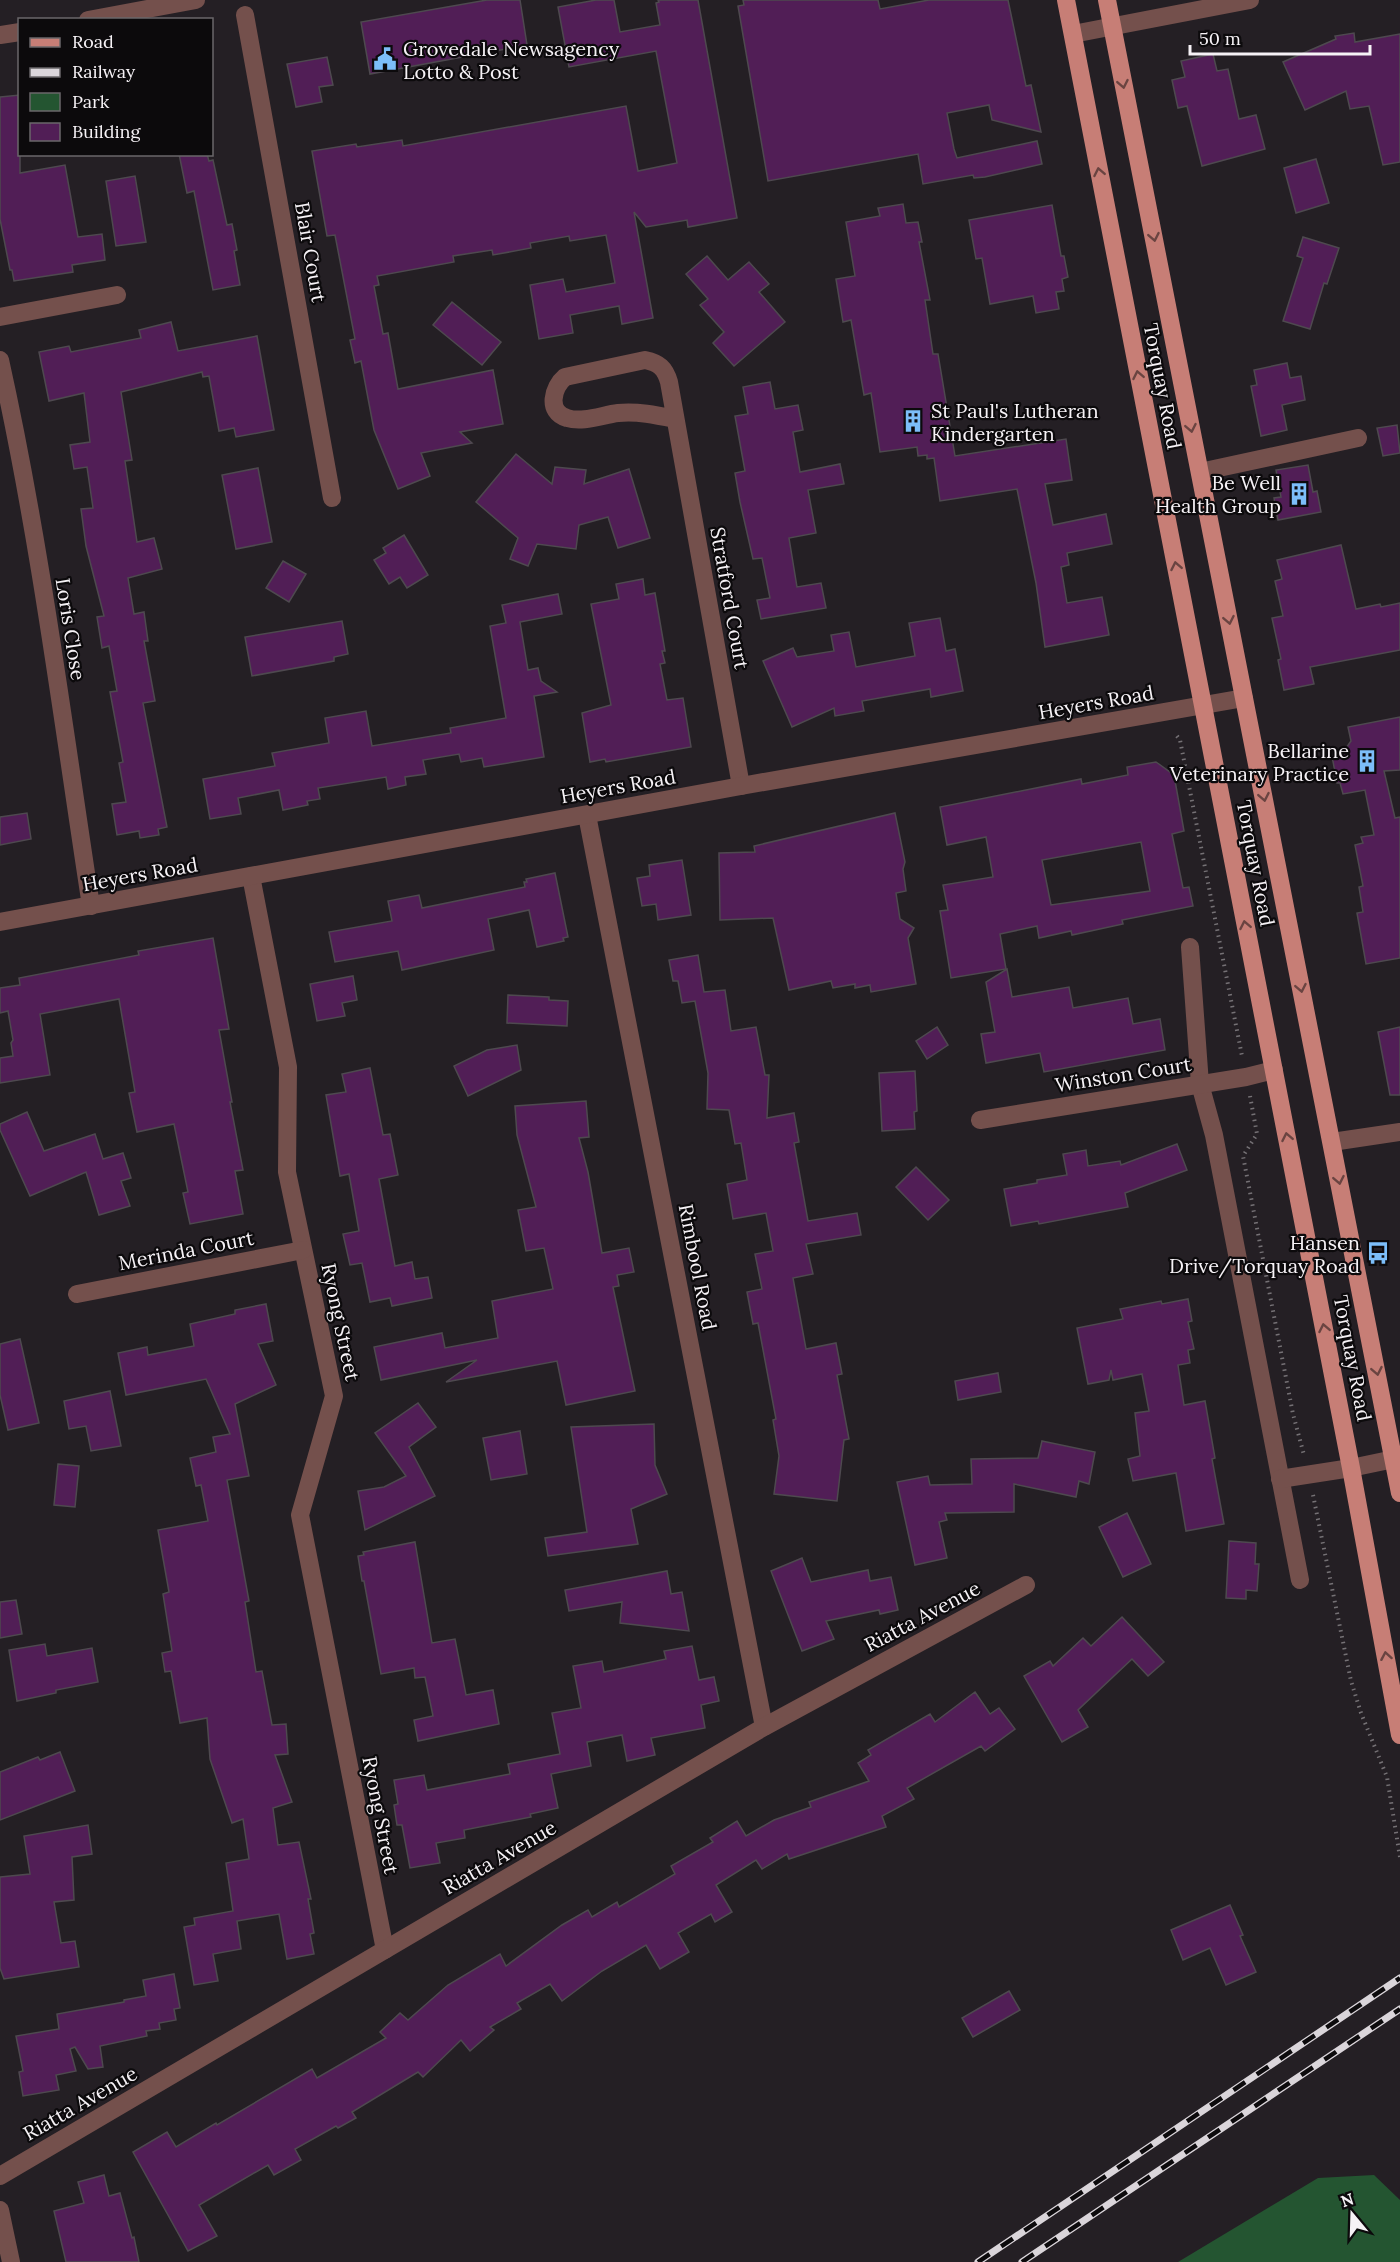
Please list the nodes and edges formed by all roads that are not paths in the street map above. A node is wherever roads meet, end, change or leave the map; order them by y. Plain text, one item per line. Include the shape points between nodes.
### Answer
1 (196, 0) edge
2 (1066, 0) edge
3 (1107, 0) edge
4 (1250, 0) edge
5 (245, 15) dead end
6 (99, 18) edge
7 (1112, 26) junction
8 (18, 32) edge
9 (1073, 34) junction
10 (0, 35) edge
11 (117, 295) dead end
12 (0, 317) edge
13 (0, 360) edge
14 (675, 418) junction
15 (1358, 438) dead end
16 (1200, 471) junction
17 (332, 498) dead end
18 (1244, 698) junction
19 (1203, 706) junction
20 (741, 786) junction
21 (587, 814) junction
22 (251, 876) junction
23 (91, 906) junction
24 (0, 922) edge
25 (1190, 948) dead end
26 (1274, 1070) junction
27 (1200, 1084) junction
28 (980, 1119) dead end
29 (1400, 1132) edge
30 (1332, 1142) junction
31 (303, 1250) junction
32 (78, 1294) dead end
33 (1394, 1459) junction
34 (1351, 1468) junction
35 (1280, 1479) junction
36 (1400, 1493) edge
37 (1300, 1580) dead end
38 (1026, 1585) dead end
39 (764, 1727) junction
40 (1400, 1735) edge
41 (385, 1950) junction
42 (0, 2176) edge
43 (0, 2210) edge
44 (11, 2262) edge

1 - 6 street
2 - 9 main road, Torquay Road
3 - 7 main road, Torquay Road
4 - 7 street
5 - 17 street, Blair Court
7 - 9 street
7 -> 16 main road, Torquay Road
8 - 10 street
19 -> 9 main road, Torquay Road
11 - 12 street
13 - 23 street, Loris Close via 32,523
14 - 14 street, Stratford Court via 644,413 565,418 556,410 554,392 565,376 645,360 657,362 666,371
14 - 20 street, Stratford Court
15 - 16 street
16 -> 18 main road, Torquay Road
18 - 19 street, Heyers Road
18 -> 30 main road, Torquay Road
19 - 20 street, Heyers Road
26 -> 19 main road, Torquay Road
20 - 21 street, Heyers Road
21 - 22 street, Heyers Road
21 - 39 street, Rimbool Road
22 - 23 street, Heyers Road
22 - 31 street, Ryong Street via 288,1067 287,1172
23 - 24 street, Heyers Road
25 - 27 street
26 - 27 street, Winston Court
34 -> 26 main road, Torquay Road
27 - 28 street, Winston Court
27 - 35 street via 1214,1135
29 - 30 street
30 -> 33 main road, Torquay Road
31 - 32 street, Merinda Court
31 - 41 street, Ryong Street via 334,1396 300,1515
33 - 34 street
33 - 36 main road, Torquay Road
34 - 35 street
40 -> 34 main road, Torquay Road
35 - 37 street
38 - 39 street, Riatta Avenue
39 - 41 street, Riatta Avenue
41 - 42 street, Riatta Avenue
43 - 44 street

